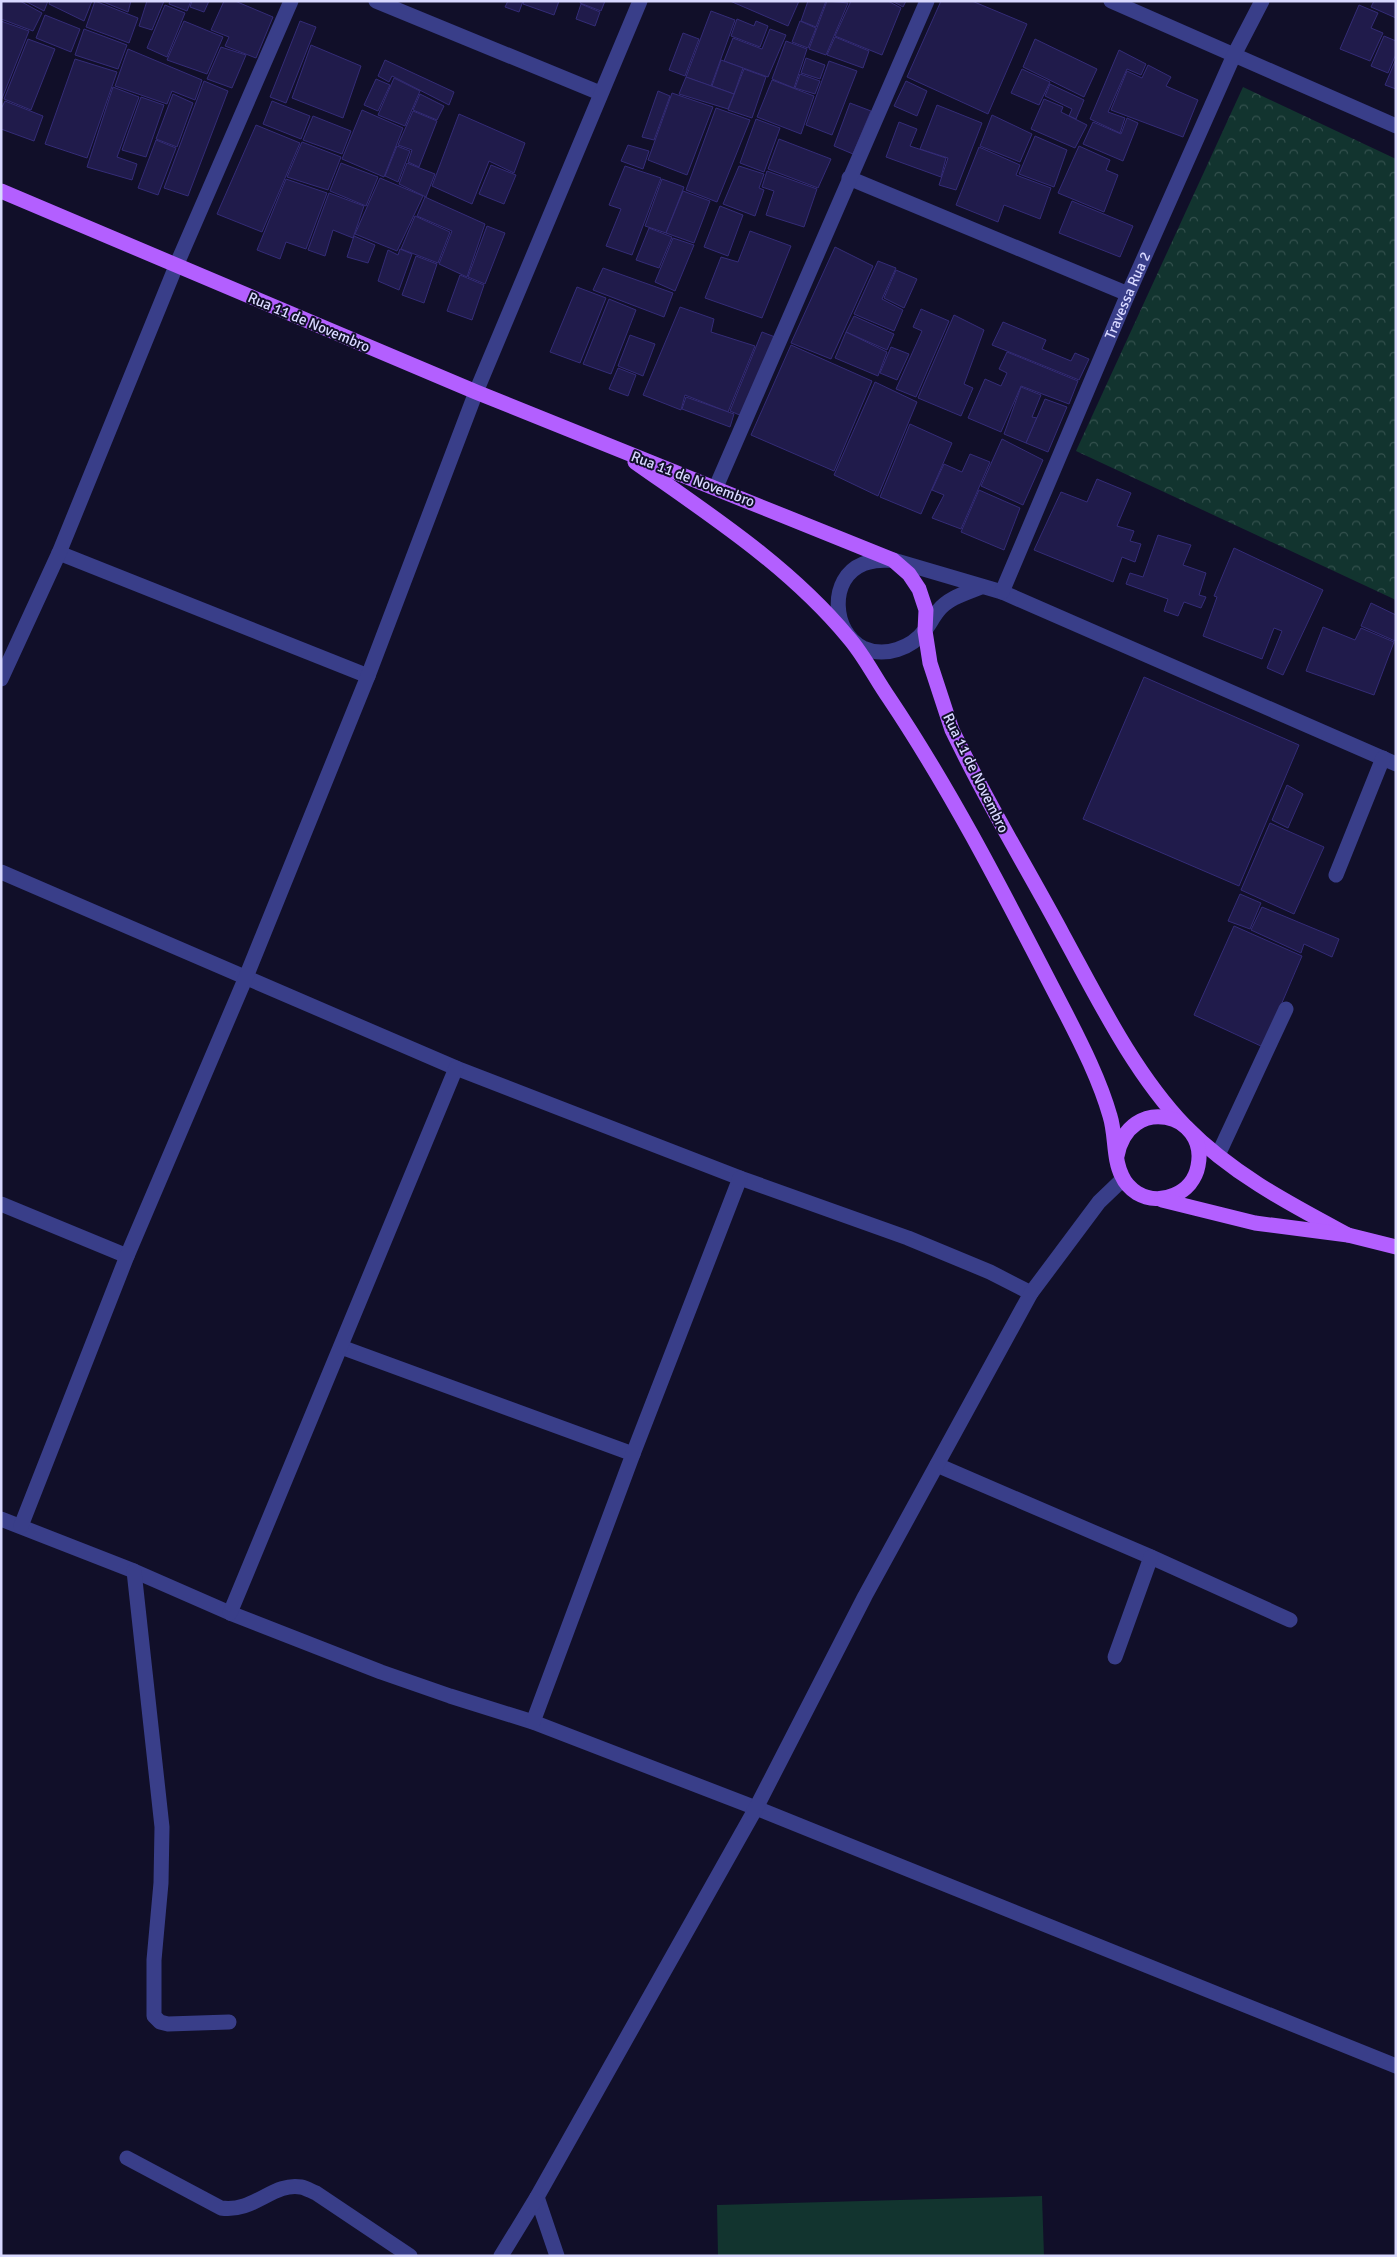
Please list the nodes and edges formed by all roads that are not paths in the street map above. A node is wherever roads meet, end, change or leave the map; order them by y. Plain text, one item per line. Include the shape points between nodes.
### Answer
1 (290, 1) edge
2 (376, 1) edge
3 (640, 1) edge
4 (927, 1) edge
5 (1111, 1) edge
6 (1262, 1) edge
7 (1234, 55) junction
8 (600, 93) junction
9 (1396, 126) edge
10 (849, 178) junction
11 (1, 191) edge
12 (176, 266) junction
13 (1128, 294) junction
14 (476, 392) junction
15 (618, 450) junction
16 (716, 488) junction
17 (59, 553) junction
18 (893, 560) junction
19 (981, 587) junction
20 (1002, 592) junction
21 (925, 631) junction
22 (850, 638) junction
23 (368, 676) junction
24 (1, 679) edge
25 (1389, 761) edge
26 (1, 872) edge
27 (1336, 875) dead end
28 (246, 977) junction
29 (1286, 1009) dead end
30 (456, 1068) junction
31 (1185, 1126) junction
32 (1218, 1155) junction
33 (1117, 1156) junction
34 (740, 1178) junction
35 (1123, 1179) junction
36 (1159, 1199) junction
37 (1, 1204) edge
38 (1348, 1235) junction
39 (1396, 1247) edge
40 (127, 1256) junction
41 (1031, 1293) junction
42 (341, 1347) junction
43 (633, 1454) junction
44 (937, 1465) junction
45 (1, 1519) edge
46 (21, 1526) junction
47 (1152, 1557) junction
48 (134, 1571) junction
49 (230, 1613) junction
50 (1290, 1620) dead end
51 (1114, 1658) dead end
52 (533, 1722) junction
53 (756, 1808) junction
54 (229, 2022) dead end
55 (1396, 2066) edge
56 (127, 2158) dead end
57 (537, 2197) junction
58 (410, 2256) edge
59 (501, 2256) edge
60 (557, 2256) edge

1 - 12 street
2 - 8 street
3 - 8 street
4 - 10 street
5 - 7 street
6 - 7 street, Travessa Rua 2
7 - 9 street
7 - 13 street, Travessa Rua 2
8 - 14 street
10 - 13 street
10 - 16 street
11 - 12 main road, Rua 11 de Novembro
12 - 14 main road, Rua 11 de Novembro
12 - 17 street
13 - 20 street, Travessa Rua 2
14 - 15 main road, Rua 11 de Novembro
14 - 23 street
15 - 16 main road, Rua 11 de Novembro
15 - 22 main road, Rua 11 de Novembro via 776,565
16 - 18 main road, Rua 11 de Novembro
17 - 23 street
17 - 24 street
18 - 19 street
18 - 21 main road, Rua 11 de Novembro via 909,574 919,589 926,610
18 - 22 street via 862,564 844,580 839,591 839,619
19 - 20 street
19 - 21 street via 946,604
20 - 25 street
21 - 22 street via 905,648 887,652 864,648
21 - 31 main road, Rua 11 de Novembro via 940,696 968,762 1104,1010 1141,1071
22 - 33 main road, Rua 11 de Novembro via 915,738 995,877 1065,1012 1104,1098
23 - 28 street
25 - 27 street
26 - 28 street
28 - 30 street
28 - 40 street
29 - 32 street
30 - 34 street
30 - 42 street
31 - 32 main road, Rua 11 de Novembro
31 - 33 main road, Rua 11 de Novembro via 1161,1116 1136,1123 1126,1132
31 - 36 main road, Rua 11 de Novembro via 1199,1150 1199,1164 1185,1189
32 - 38 main road, Rua 11 de Novembro via 1257,1185
33 - 35 main road, Rua 11 de Novembro
34 - 41 street via 908,1238
34 - 43 street
35 - 36 main road, Rua 11 de Novembro via 1145,1197
35 - 41 street via 1099,1202
36 - 38 main road, Rua 11 de Novembro via 1255,1223
37 - 40 street
38 - 39 main road, Rua 11 de Novembro
40 - 46 street
41 - 44 street
42 - 43 street
42 - 49 street
43 - 52 street
44 - 47 street
44 - 53 street via 865,1596
45 - 46 street
46 - 48 street
47 - 50 street
47 - 51 street
48 - 49 street
48 - 54 street via 162,1827 154,2016 168,2024
49 - 52 street via 407,1681
52 - 53 street
53 - 55 street
53 - 57 street
56 - 58 street via 221,2208 234,2210 283,2188 301,2187 316,2193
57 - 59 street
57 - 60 street

